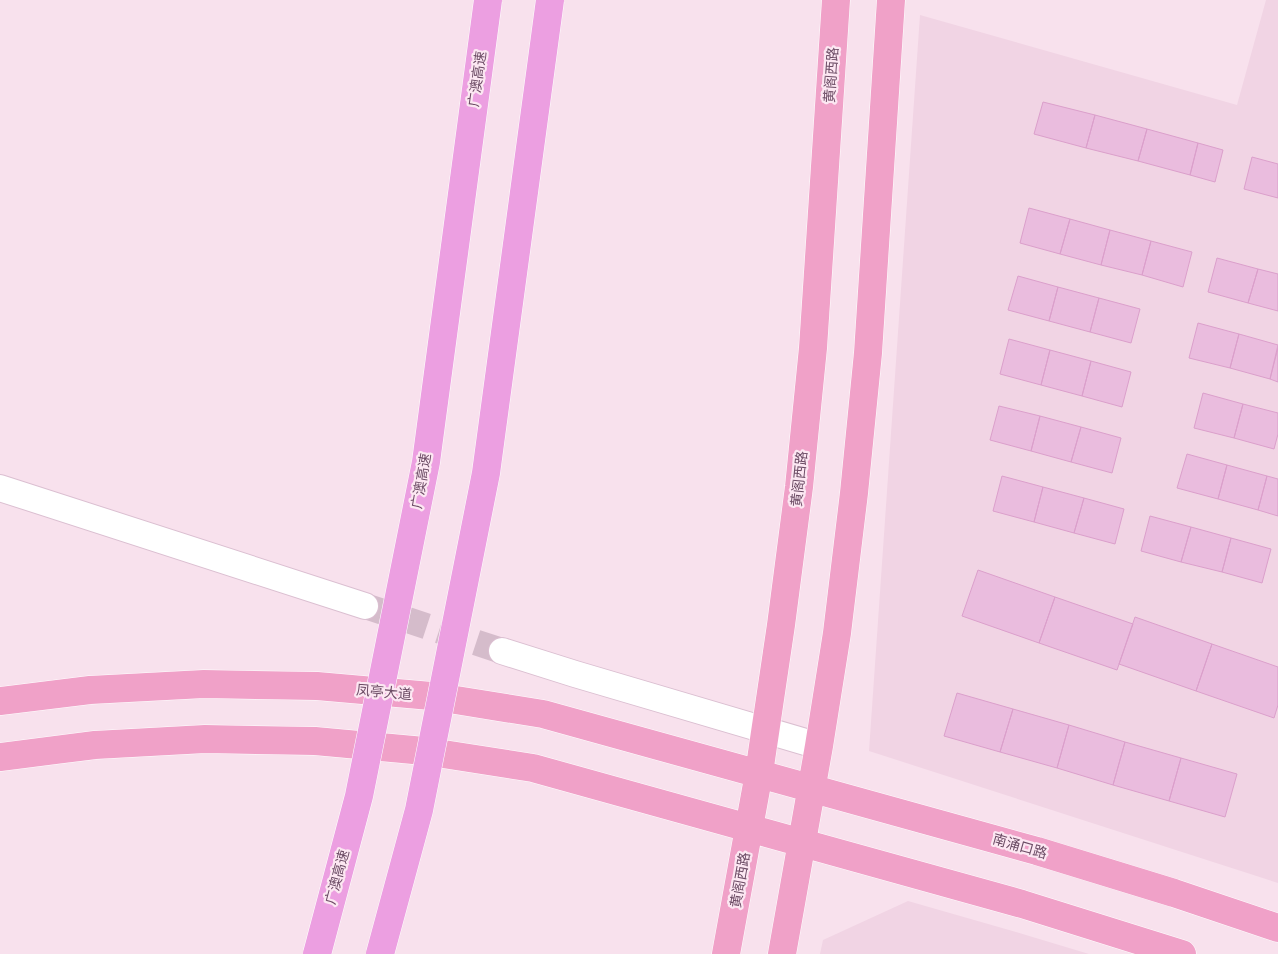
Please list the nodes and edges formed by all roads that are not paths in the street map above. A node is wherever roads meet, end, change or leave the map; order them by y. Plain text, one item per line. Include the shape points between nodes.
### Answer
1 (488, 0) edge
2 (550, 0) edge
3 (836, 0) edge
4 (891, 0) edge
5 (0, 488) edge
6 (365, 606) tunnel mouth
7 (502, 650) tunnel mouth
8 (0, 701) edge
9 (766, 730) junction
10 (820, 746) junction
11 (0, 757) edge
12 (759, 773) junction
13 (813, 788) junction
14 (750, 828) junction
15 (803, 843) junction
16 (1278, 928) edge
17 (1147, 949) edge
18 (317, 954) edge
19 (380, 954) edge
20 (726, 954) edge
21 (782, 954) edge
22 (1182, 954) edge

1 - 18 highway, 广澳高速, bridge via 426,462 359,796
2 - 19 highway, bridge via 486,473 418,810
3 - 9 main road, 黄阁西路 via 813,348 799,487
4 - 10 main road via 868,353 837,633
5 - 6 street
7 - 9 street
8 - 12 main road, 凤亭大道 via 90,690 204,684 318,686 431,696 543,714
9 - 10 street
9 - 12 main road, 黄阁西路
10 - 13 main road
11 - 14 main road via 95,745 205,739 315,741 424,751 533,768
12 - 13 main road, 南涌口路
12 - 14 main road, 黄阁西路
13 - 15 main road
13 - 16 main road, 南涌口路 via 1037,851
14 - 15 main road
14 - 20 main road, 黄阁西路
15 - 17 main road via 1022,904
15 - 21 main road
17 - 22 main road

